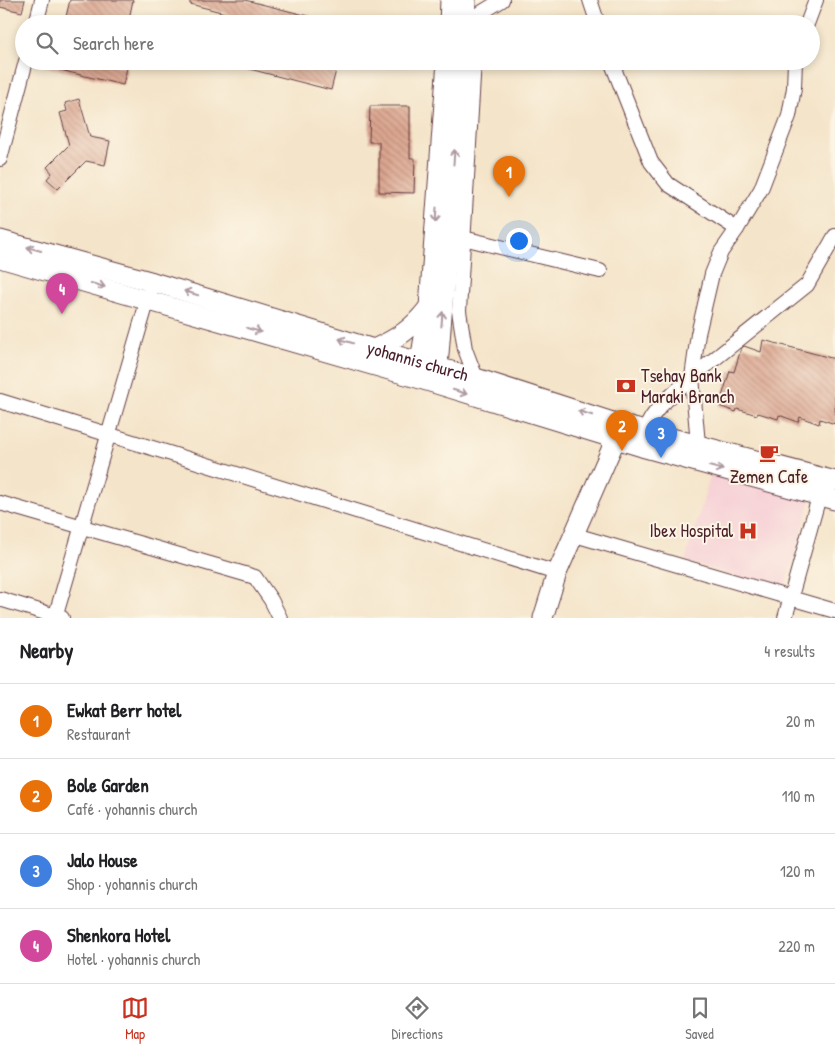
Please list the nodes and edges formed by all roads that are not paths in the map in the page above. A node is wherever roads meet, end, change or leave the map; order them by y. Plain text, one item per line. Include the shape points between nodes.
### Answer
1 (42, 0) edge
2 (450, 0) edge
3 (466, 0) edge
4 (502, 0) edge
5 (590, 0) edge
6 (816, 0) edge
7 (38, 15) edge
8 (461, 15) edge
9 (466, 15) edge
10 (477, 15) edge
11 (595, 15) edge
12 (810, 15) edge
13 (24, 70) edge
14 (446, 70) edge
15 (461, 70) edge
16 (473, 70) edge
17 (615, 70) edge
18 (795, 70) edge
19 (0, 159) edge
20 (737, 229) junction
21 (835, 236) edge
22 (463, 238) junction
23 (0, 240) edge
24 (0, 258) edge
25 (600, 271) dead end
26 (150, 291) junction
27 (429, 307) junction
28 (374, 349) junction
29 (427, 373) junction
30 (692, 377) junction
31 (476, 378) junction
32 (0, 401) edge
33 (619, 432) junction
34 (108, 435) junction
35 (643, 439) junction
36 (695, 452) junction
37 (828, 489) edge
38 (0, 503) edge
39 (82, 528) junction
40 (575, 535) junction
41 (557, 573) junction
42 (791, 598) junction
43 (0, 599) edge
44 (835, 611) edge
45 (57, 618) edge
46 (280, 618) edge
47 (543, 618) edge
48 (785, 618) edge

1 - 7 street
2 - 8 street
3 - 9 street
4 - 10 street
5 - 11 street
6 - 12 street
13 - 19 street
14 -> 27 street
29 -> 15 street
16 - 22 street
17 - 20 street via 651,162 668,184
18 - 20 street via 789,116 761,189
20 - 30 street via 721,252 712,274
21 - 30 street via 807,285
22 - 25 street
22 - 31 street via 459,311 465,349
26 -> 23 street, yohannis church
24 -> 26 street
28 -> 26 street, yohannis church
26 -> 29 street
26 - 34 street
27 - 28 street via 411,328
27 - 29 street
28 - 29 street, yohannis church
29 - 31 street, yohannis church
29 -> 33 street
30 - 35 street via 650,418
30 - 36 street
33 -> 31 street, yohannis church
32 - 34 street
33 - 35 street
33 - 40 street
34 - 39 street
34 - 41 street
35 - 36 street
36 - 37 street
37 - 42 street
38 - 39 street
39 - 45 street
39 - 46 street via 255,577 272,600
40 - 41 street
40 - 42 street
41 - 47 street
42 - 44 street
42 - 48 street
43 - 45 street

